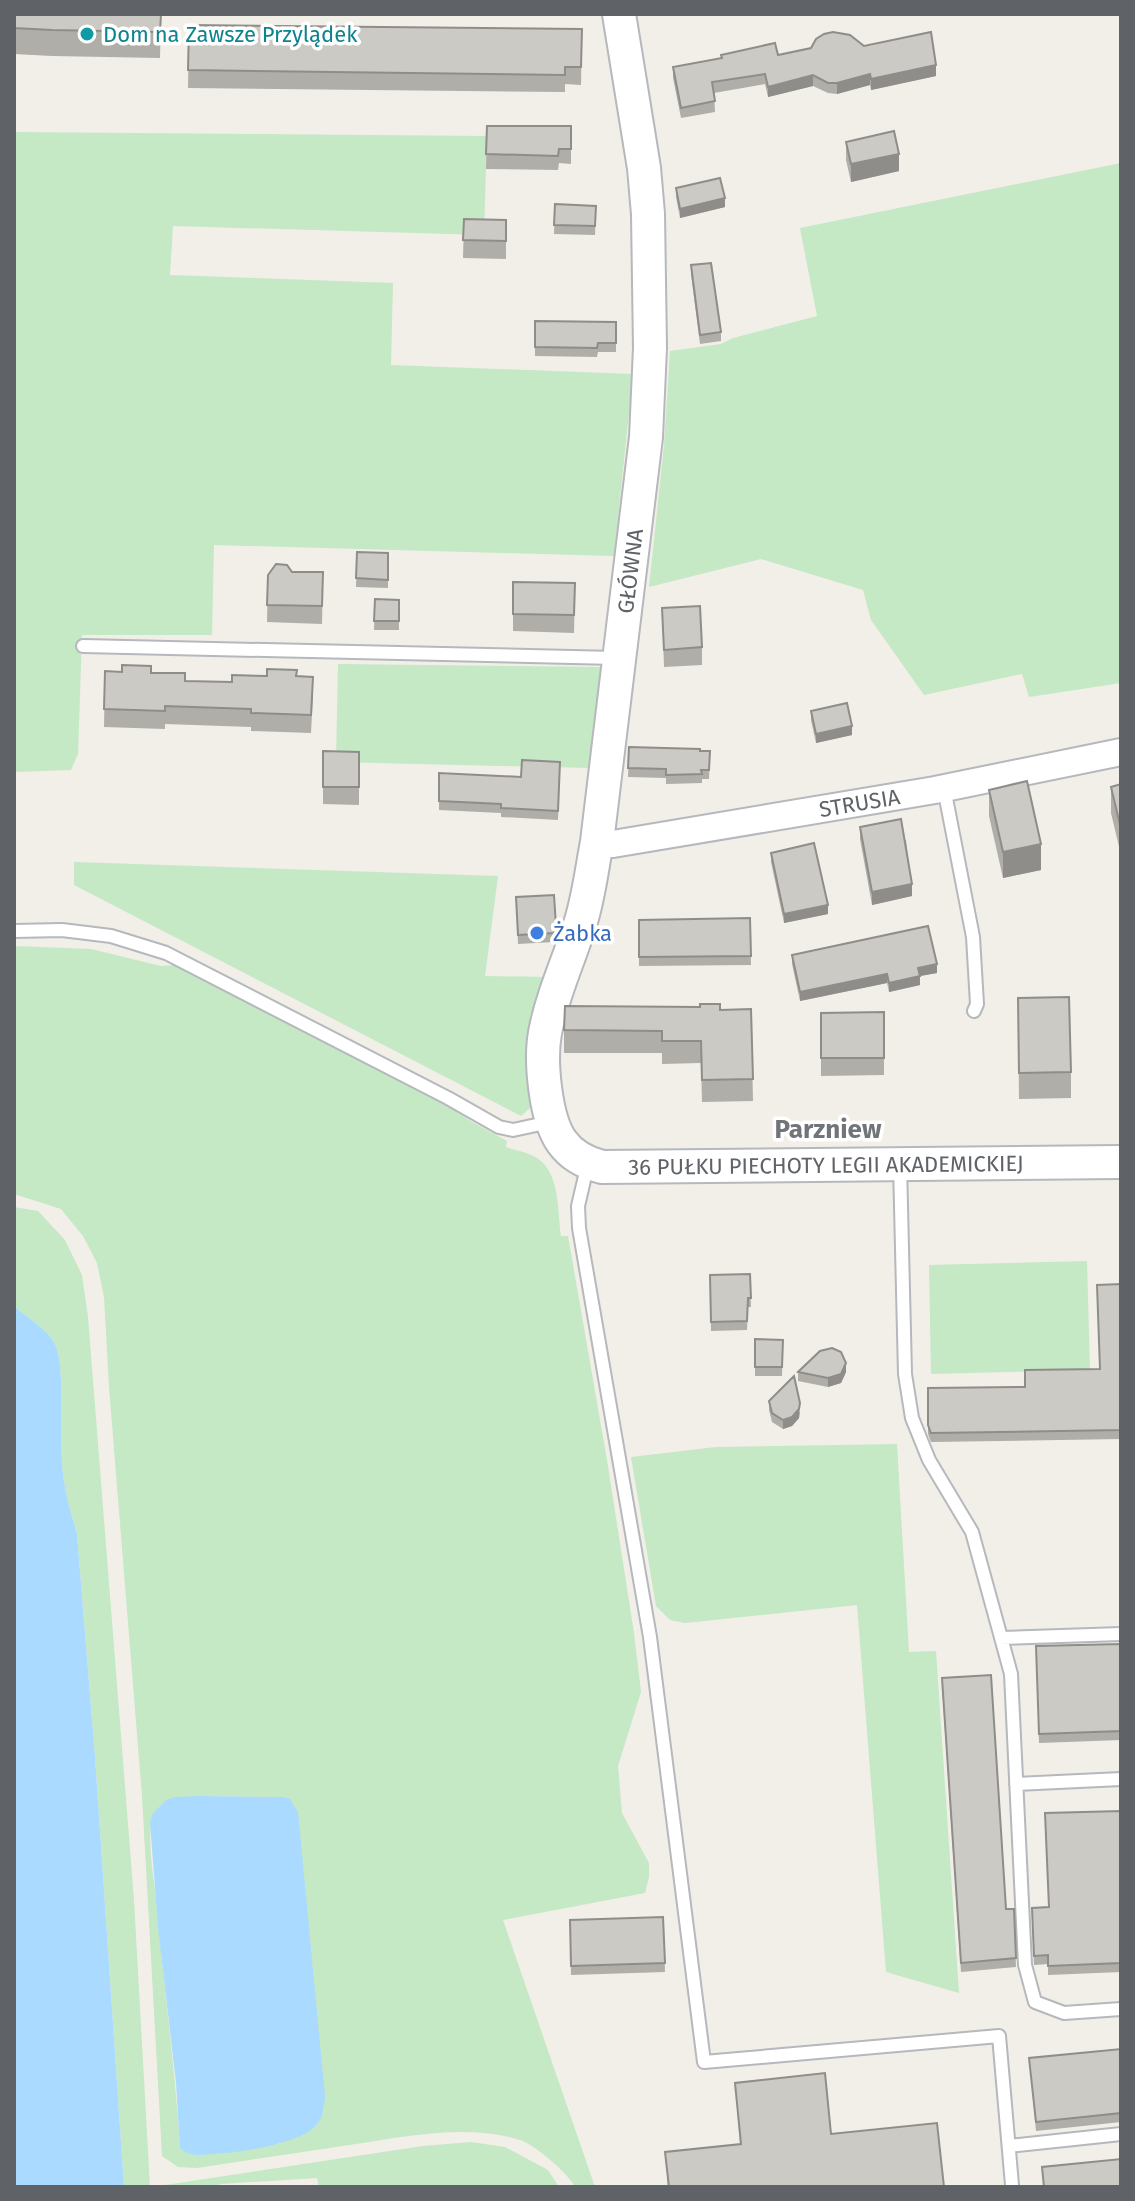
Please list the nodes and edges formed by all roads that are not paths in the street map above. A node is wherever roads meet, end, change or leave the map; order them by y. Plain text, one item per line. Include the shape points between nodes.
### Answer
1 (619, 14) edge
2 (83, 646) dead end
3 (619, 658) junction
4 (1121, 752) edge
5 (944, 788) junction
6 (597, 842) junction
7 (14, 931) edge
8 (974, 1011) dead end
9 (553, 1122) junction
10 (1121, 1162) edge
11 (588, 1163) junction
12 (900, 1164) junction
13 (1121, 1634) edge
14 (1001, 1638) junction
15 (1121, 1779) edge
16 (1016, 1784) junction
17 (1121, 2009) edge
18 (1121, 2134) edge
19 (1009, 2146) junction
20 (1012, 2185) edge

1 - 3 street, GŁÓWNA via 644,168 650,348 646,437
2 - 3 lane
3 - 6 street, GŁÓWNA
4 - 5 street, STRUSIA
5 - 6 street, STRUSIA via 613,844
5 - 8 lane via 973,937
6 - 9 street, GŁÓWNA via 586,903 544,1040
7 - 9 lane via 111,936 166,953 499,1127 513,1130
9 - 11 street via 562,1142
10 - 12 street, 36 PUŁKU PIECHOTY LEGII AKADEMICKIEJ
11 - 12 street, 36 PUŁKU PIECHOTY LEGII AKADEMICKIEJ via 629,1168
11 - 19 lane via 578,1206 579,1228 650,1637 704,2062 999,2036
12 - 14 lane via 905,1374 912,1418 929,1460 972,1532
13 - 14 lane
14 - 16 lane via 1011,1674
15 - 16 lane
16 - 17 lane via 1025,1965 1035,2002 1064,2013
18 - 19 lane
19 - 20 lane

